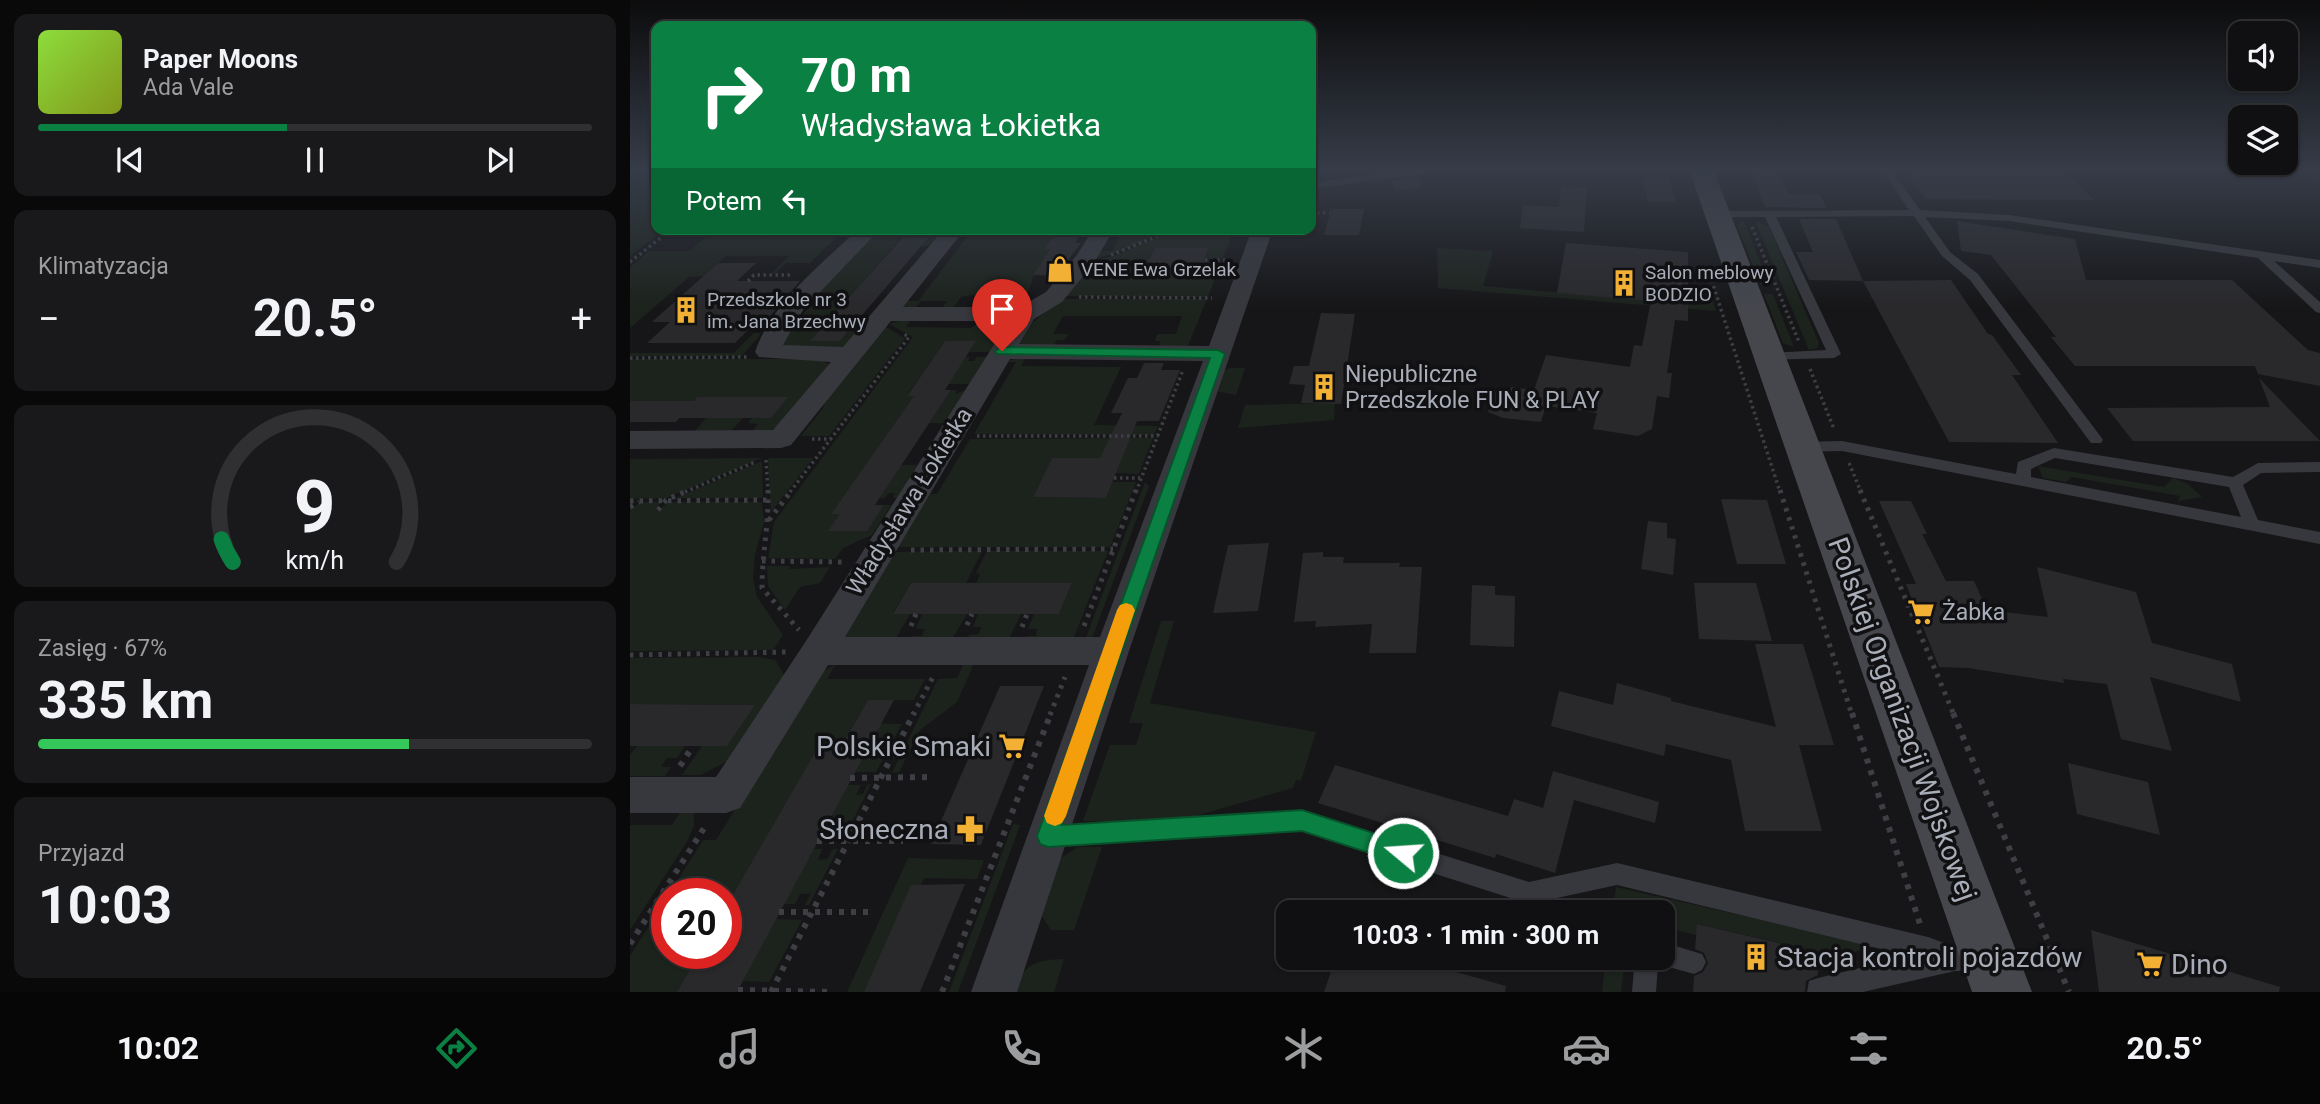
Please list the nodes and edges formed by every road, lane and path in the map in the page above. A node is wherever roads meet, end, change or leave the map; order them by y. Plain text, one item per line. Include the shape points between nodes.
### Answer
1 (1732, 215) edge
2 (1733, 215) edge
3 (1770, 215) edge
4 (1919, 215) edge
5 (1959, 215) edge
6 (664, 235) edge
7 (864, 235) edge
8 (950, 235) edge
9 (1100, 235) edge
10 (1160, 235) edge
11 (1236, 235) edge
12 (1261, 235) edge
13 (2262, 256) junction
14 (1205, 260) dead end
15 (1226, 260) junction
16 (1083, 261) junction
17 (1705, 261) dead end
18 (630, 262) edge
19 (2320, 264) edge
20 (1221, 273) dead end
21 (825, 275) junction
22 (748, 281) dead end
23 (1216, 286) dead end
24 (1054, 297) junction
25 (1212, 298) junction
26 (2320, 309) edge
27 (1025, 314) junction
28 (879, 320) junction
29 (1002, 351) junction
30 (774, 353) junction
31 (1190, 353) junction
32 (1218, 354) junction
33 (849, 355) junction
34 (1804, 355) junction
35 (1770, 356) junction
36 (630, 358) edge
37 (948, 436) junction
38 (1158, 436) junction
39 (630, 440) edge
40 (2096, 440) dead end
41 (1822, 446) junction
42 (2320, 467) edge
43 (1114, 478) dead end
44 (1141, 478) junction
45 (2024, 481) junction
46 (2235, 483) junction
47 (643, 500) junction
48 (666, 500) junction
49 (768, 500) junction
50 (630, 501) edge
51 (630, 507) edge
52 (657, 510) dead end
53 (769, 520) junction
54 (2252, 525) junction
55 (2320, 538) edge
56 (1113, 548) junction
57 (875, 556) junction
58 (762, 561) junction
59 (1094, 650) junction
60 (818, 651) junction
61 (946, 651) junction
62 (630, 655) edge
63 (933, 777) dead end
64 (850, 778) dead end
65 (882, 778) junction
66 (630, 795) edge
67 (726, 795) junction
68 (1048, 836) junction
69 (817, 841) dead end
70 (849, 841) junction
71 (903, 841) dead end
72 (779, 912) dead end
73 (813, 912) junction
74 (869, 912) dead end
75 (630, 944) edge
76 (1928, 949) junction
77 (1675, 957) edge
78 (1695, 962) dead end
79 (1646, 970) edge
80 (1982, 970) edge
81 (1850, 988) edge
82 (738, 990) dead end
83 (1818, 990) edge
84 (772, 991) edge
85 (831, 992) edge
86 (942, 992) edge
87 (994, 992) edge
88 (1644, 992) edge
89 (2069, 992) edge

1 - 35 main road, Polskiej Organizacji Wojskowej
2 - 34 path
3 - 34 lane via 1834,354
4 - 40 lane via 1946,254 1974,277
5 - 13 lane via 2009,218
6 - 18 path
7 - 21 street
8 - 28 street
9 - 16 street, Władysława Łokietka
10 - 16 path via 1116,254
11 - 15 path
12 - 32 street
13 - 19 lane
13 - 26 lane
14 - 15 path
15 - 20 path
16 - 24 street, Władysława Łokietka
17 - 76 path
21 - 22 path via 754,275
21 - 30 street via 780,323 769,343 768,352
23 - 25 path
24 - 25 path
24 - 27 street, Władysława Łokietka
25 - 31 path
27 - 28 street
27 - 29 street, Władysława Łokietka
28 - 33 street
28 - 53 path via 909,337
29 - 31 street
29 - 37 street, Władysława Łokietka
30 - 33 street
30 - 36 path via 741,358
31 - 32 street
31 - 38 path
32 - 59 street
33 - 39 street via 781,439
34 - 35 lane
34 - 41 path
35 - 41 main road, Polskiej Organizacji Wojskowej
37 - 38 path
37 - 57 street, Władysława Łokietka
38 - 44 path
41 - 45 lane
41 - 80 main road, Polskiej Organizacji Wojskowej
41 - 89 path
42 - 46 lane via 2259,468
43 - 44 path
44 - 56 path
45 - 46 lane via 2023,466 2054,453
45 - 54 lane
46 - 54 lane
47 - 48 path
47 - 50 path
47 - 51 path
48 - 49 path
48 - 49 path via 766,457
48 - 52 path
49 - 53 path
53 - 58 path
54 - 55 lane
56 - 57 path
56 - 59 path
57 - 58 path
57 - 60 street, Władysława Łokietka
58 - 60 path via 762,587
59 - 61 street
59 - 68 street
59 - 86 path
60 - 61 street
60 - 62 path
60 - 67 street, Władysława Łokietka
61 - 65 path
63 - 65 path
64 - 65 path
65 - 70 path
66 - 67 street
67 - 75 path
68 - 76 lane via 1302,821 1528,893 1617,874
68 - 87 street
69 - 70 path
70 - 71 path
70 - 73 path
72 - 73 path
73 - 74 path
73 - 84 path
76 - 80 lane
77 - 78 lane
79 - 88 lane
80 - 81 lane via 1911,968
81 - 83 lane
82 - 84 path
84 - 85 path

